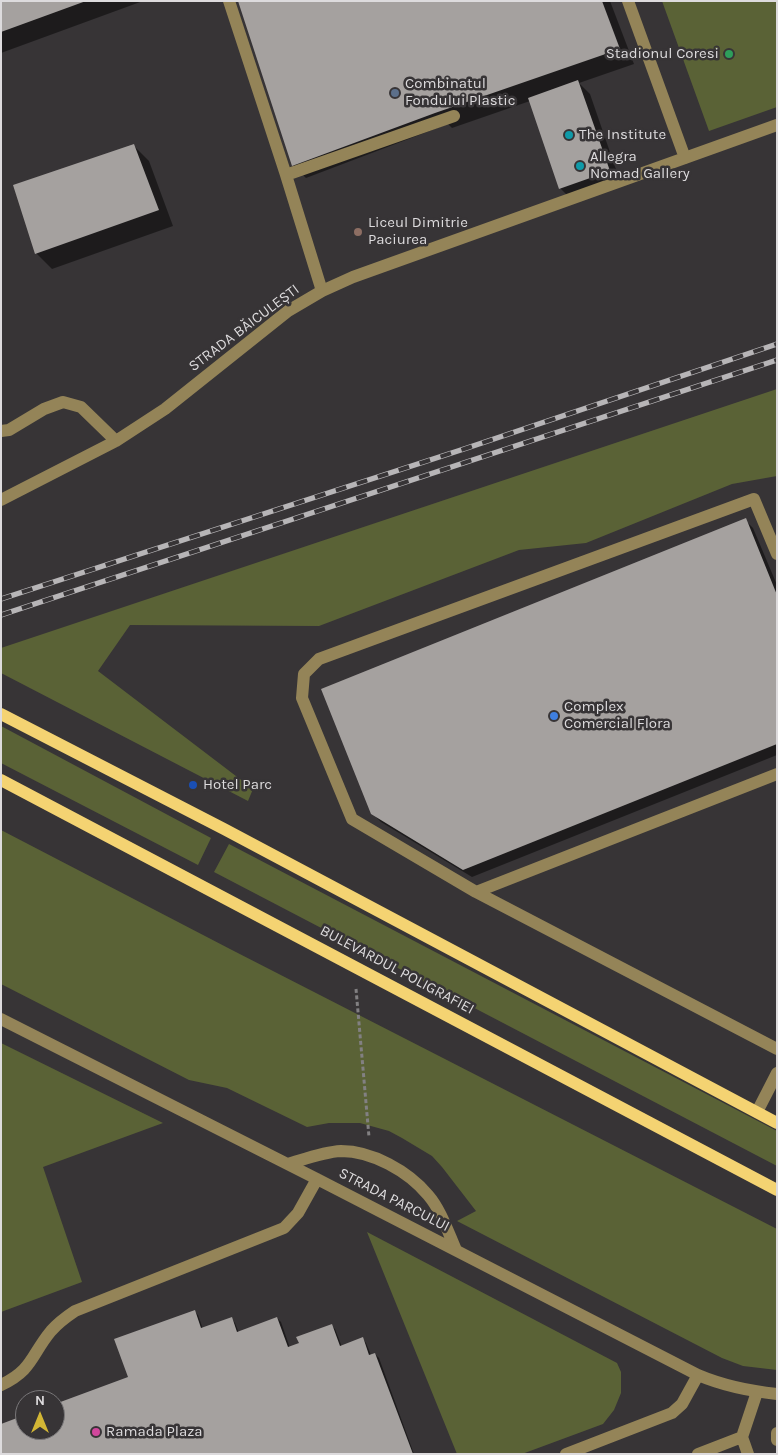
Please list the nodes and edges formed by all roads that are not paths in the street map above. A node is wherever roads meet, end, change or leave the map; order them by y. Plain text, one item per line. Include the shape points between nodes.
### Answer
1 (229, 1) edge
2 (628, 1) edge
3 (454, 116) dead end
4 (777, 126) edge
5 (685, 158) junction
6 (286, 175) junction
7 (322, 291) junction
8 (1, 431) edge
9 (116, 441) junction
10 (1, 500) edge
11 (777, 554) edge
12 (1, 714) edge
13 (777, 774) edge
14 (1, 780) edge
15 (476, 892) junction
16 (1, 1019) edge
17 (777, 1049) edge
18 (777, 1073) edge
19 (757, 1112) junction
20 (777, 1123) edge
21 (288, 1164) junction
22 (317, 1179) junction
23 (777, 1190) edge
24 (456, 1250) junction
25 (698, 1375) junction
26 (1, 1385) edge
27 (757, 1392) junction
28 (777, 1394) edge
29 (777, 1433) edge
30 (742, 1437) junction
31 (777, 1440) edge
32 (566, 1454) edge
33 (698, 1454) edge
34 (748, 1454) edge

1 - 6 street
2 - 5 street
3 - 6 street
4 - 5 street, STRADA BĂICULEȘTI
5 - 7 street, STRADA BĂICULEȘTI
6 - 7 street
7 - 9 street, STRADA BĂICULEȘTI via 288,311 165,409
8 - 9 street via 63,402 81,407
9 - 10 street, STRADA BĂICULEȘTI
11 - 15 street via 754,499 320,660 304,674 302,698 352,819
12 - 19 main road
13 - 15 street
14 - 23 main road, BULEVARDUL POLIGRAFIEI
15 - 17 street
16 - 21 street, STRADA PARCULUI
18 - 19 street
19 - 20 main road
21 - 22 street, STRADA PARCULUI
21 - 24 street via 334,1152 356,1153 403,1172 428,1195
22 - 24 street, STRADA PARCULUI
22 - 26 street via 298,1213 284,1228 75,1312 50,1332 21,1374
24 - 25 street, STRADA PARCULUI
25 - 27 street, STRADA PARCULUI via 737,1389
25 - 32 street via 682,1404 672,1413
27 - 28 street, STRADA PARCULUI
27 - 30 street
29 - 31 street
30 - 33 street
30 - 34 street

